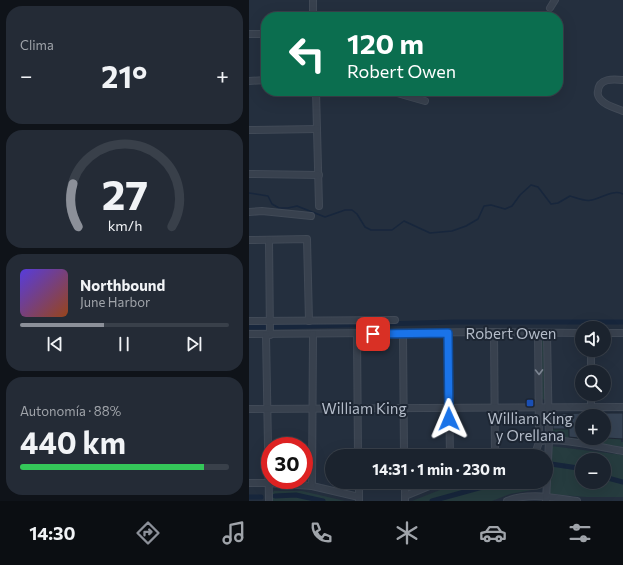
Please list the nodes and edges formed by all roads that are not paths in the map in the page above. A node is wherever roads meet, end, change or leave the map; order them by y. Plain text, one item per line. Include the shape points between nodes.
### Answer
1 (313, 0) edge
2 (555, 0) edge
3 (550, 8) dead end
4 (313, 12) edge
5 (249, 34) edge
6 (261, 34) edge
7 (261, 80) edge
8 (623, 80) edge
9 (249, 81) edge
10 (316, 96) edge
11 (408, 96) edge
12 (425, 101) dead end
13 (623, 111) edge
14 (317, 129) junction
15 (249, 130) edge
16 (249, 174) edge
17 (319, 175) junction
18 (319, 206) dead end
19 (249, 212) edge
20 (311, 216) dead end
21 (249, 240) edge
22 (269, 240) junction
23 (395, 320) dead end
24 (249, 321) edge
25 (270, 321) junction
26 (309, 321) junction
27 (494, 332) junction
28 (448, 333) junction
29 (538, 333) junction
30 (575, 333) edge
31 (611, 333) edge
32 (623, 333) edge
33 (249, 334) edge
34 (313, 334) junction
35 (357, 334) junction
36 (403, 334) junction
37 (547, 334) junction
38 (268, 335) junction
39 (591, 401) edge
40 (449, 407) junction
41 (494, 407) junction
42 (539, 407) junction
43 (548, 407) junction
44 (591, 407) junction
45 (623, 407) edge
46 (313, 408) junction
47 (358, 408) junction
48 (404, 408) junction
49 (249, 409) edge
50 (268, 409) junction
51 (268, 437) edge
52 (313, 437) edge
53 (549, 440) junction
54 (539, 442) junction
55 (359, 449) edge
56 (404, 449) edge
57 (450, 449) edge
58 (495, 449) edge
59 (537, 449) edge
60 (623, 451) edge
61 (249, 483) edge
62 (261, 483) edge
63 (313, 486) edge
64 (269, 489) edge
65 (425, 489) edge
66 (359, 499) edge
67 (405, 499) edge
68 (545, 499) edge
69 (269, 501) edge
70 (507, 501) edge
71 (577, 501) edge

1 - 4 street
2 - 3 street
5 - 6 street
7 - 9 street
8 - 13 street via 603,82 597,90 600,100
10 - 14 street
11 - 12 street
14 - 15 street
14 - 17 street
16 - 17 street
17 - 18 street
19 - 20 street
21 - 22 street
22 - 25 street
22 - 26 street via 307,239
23 - 26 street
24 - 25 street
25 - 26 street
25 - 38 street
27 - 28 street, Robert Owen
27 - 29 street, Robert Owen
27 - 41 street
28 - 36 street, Robert Owen
28 - 40 street
29 - 37 street, Robert Owen
29 -> 42 street
30 - 37 street, Robert Owen
31 - 32 street
33 - 38 street, Robert Owen
34 - 35 street, Robert Owen
34 - 38 street, Robert Owen
34 - 46 street
35 - 36 street, Robert Owen
35 - 47 street
36 - 48 street
37 - 43 street
38 - 50 street
39 - 44 street
40 - 41 street, William King
40 - 48 street, William King
40 - 57 street
41 - 42 street, William King
41 - 58 street
42 - 43 street, William King
42 - 54 street
43 - 44 street, William King
43 - 53 street
44 - 45 street, William King
46 - 47 street, William King
46 - 50 street, William King
46 - 52 street
47 - 48 street, William King
47 - 55 street
48 - 56 street
49 - 50 street, William King
50 - 51 street
53 - 54 street
53 - 60 street
53 - 68 street
54 - 59 street
61 - 62 street
63 - 66 street
64 - 69 street
65 - 67 street
68 - 70 street via 524,497
68 - 71 street

